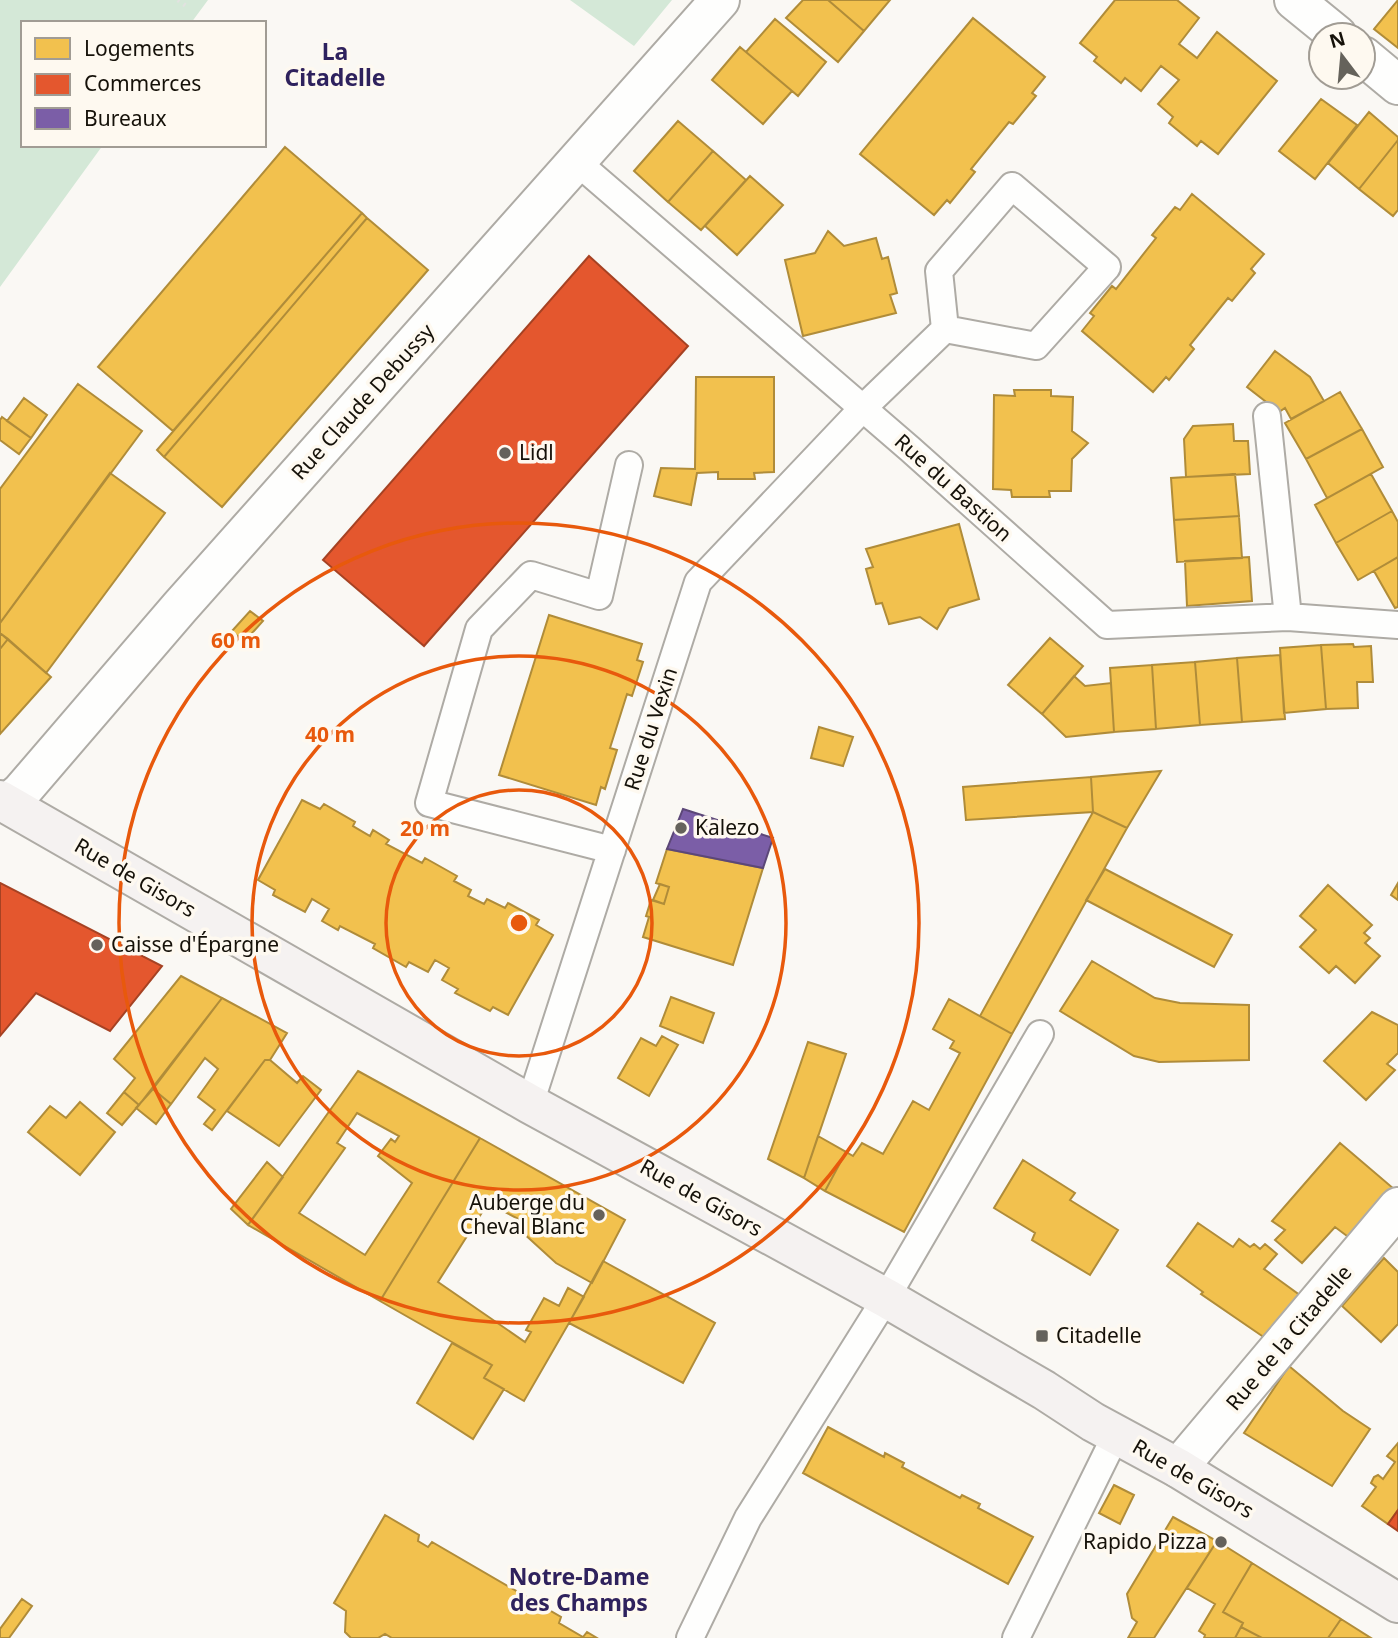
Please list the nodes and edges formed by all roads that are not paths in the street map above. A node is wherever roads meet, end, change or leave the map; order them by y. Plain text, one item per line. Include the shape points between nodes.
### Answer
1 (720, 0) edge
2 (1294, 0) edge
3 (1320, 21) edge
4 (1377, 68) edge
5 (1398, 85) edge
6 (577, 162) junction
7 (945, 329) junction
8 (863, 408) junction
9 (1267, 416) dead end
10 (629, 465) dead end
11 (1288, 617) junction
12 (1398, 625) edge
13 (4, 802) edge
14 (612, 850) junction
15 (1040, 1034) dead end
16 (530, 1104) junction
17 (1398, 1207) edge
18 (886, 1298) junction
19 (1116, 1434) junction
20 (1178, 1468) junction
21 (1398, 1603) edge
22 (690, 1638) edge
23 (1016, 1638) edge

1 - 6 street, Rue Claude Debussy
2 - 3 street
4 - 5 street
6 - 8 lane, Rue du Bastion
6 - 13 street, Rue Claude Debussy via 21,792
7 - 7 lane via 939,271 1012,186 1107,267 1035,346
7 - 8 lane, Rue du Vexin
8 - 11 lane, Rue du Bastion via 1107,625
8 - 14 lane, Rue du Vexin via 698,582
9 - 11 lane
10 - 14 lane via 599,596 531,575 479,629 429,803
11 - 12 lane, Rue du Bastion
13 - 16 main road, Rue de Gisors
14 - 16 lane, Rue du Vexin
15 - 18 lane
16 - 18 main road, Rue de Gisors
17 - 20 street, Rue de la Citadelle
18 - 19 main road, Rue de Gisors
18 - 22 lane via 748,1518
19 - 20 main road, Rue de Gisors
19 - 23 lane
20 - 21 main road, Rue de Gisors

